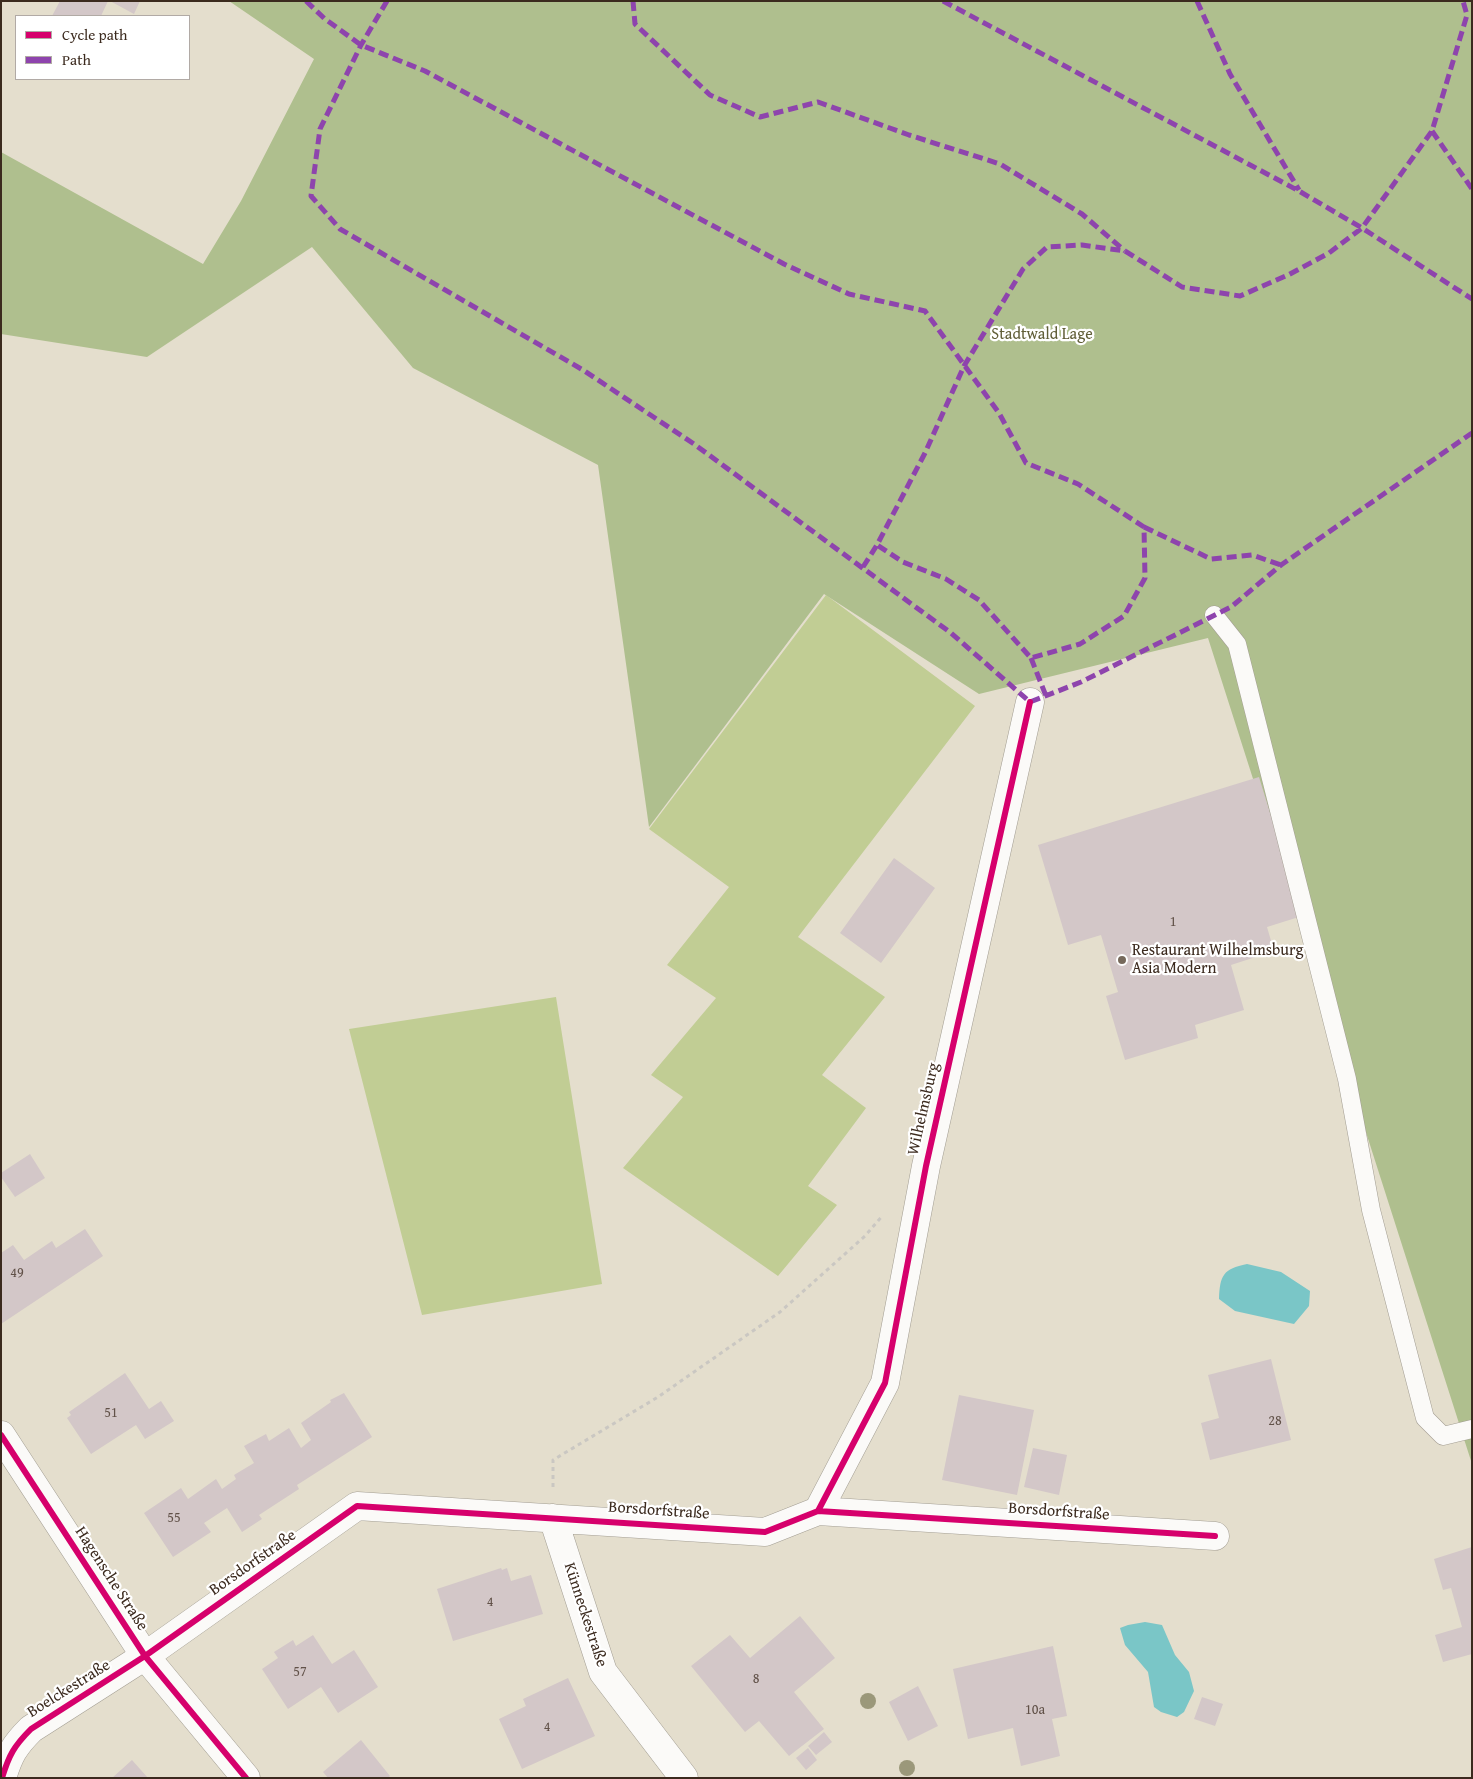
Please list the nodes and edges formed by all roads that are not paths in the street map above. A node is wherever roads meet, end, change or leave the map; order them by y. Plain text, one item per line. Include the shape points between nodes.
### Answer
1 (1214, 615) dead end
2 (1030, 702) dead end
3 (1472, 1429) edge
4 (1, 1435) edge
5 (818, 1510) junction
6 (553, 1518) junction
7 (1215, 1536) dead end
8 (145, 1656) junction
9 (2, 1778) edge
10 (246, 1778) edge
11 (684, 1778) edge

1 - 3 lane via 1237,644 1347,1079 1371,1210 1425,1418 1443,1436
2 - 5 street, Wilhelmsburg via 926,1166 885,1383
4 - 8 street, Hagensche Straße
5 - 6 street, Borsdorfstraße via 765,1532
5 - 7 street, Borsdorfstraße
6 - 8 street, Borsdorfstraße via 357,1506
6 - 11 street, Künneckestraße via 603,1672
8 - 9 street, Boelckestraße via 31,1729 16,1744
8 - 10 street, Hagensche Straße

